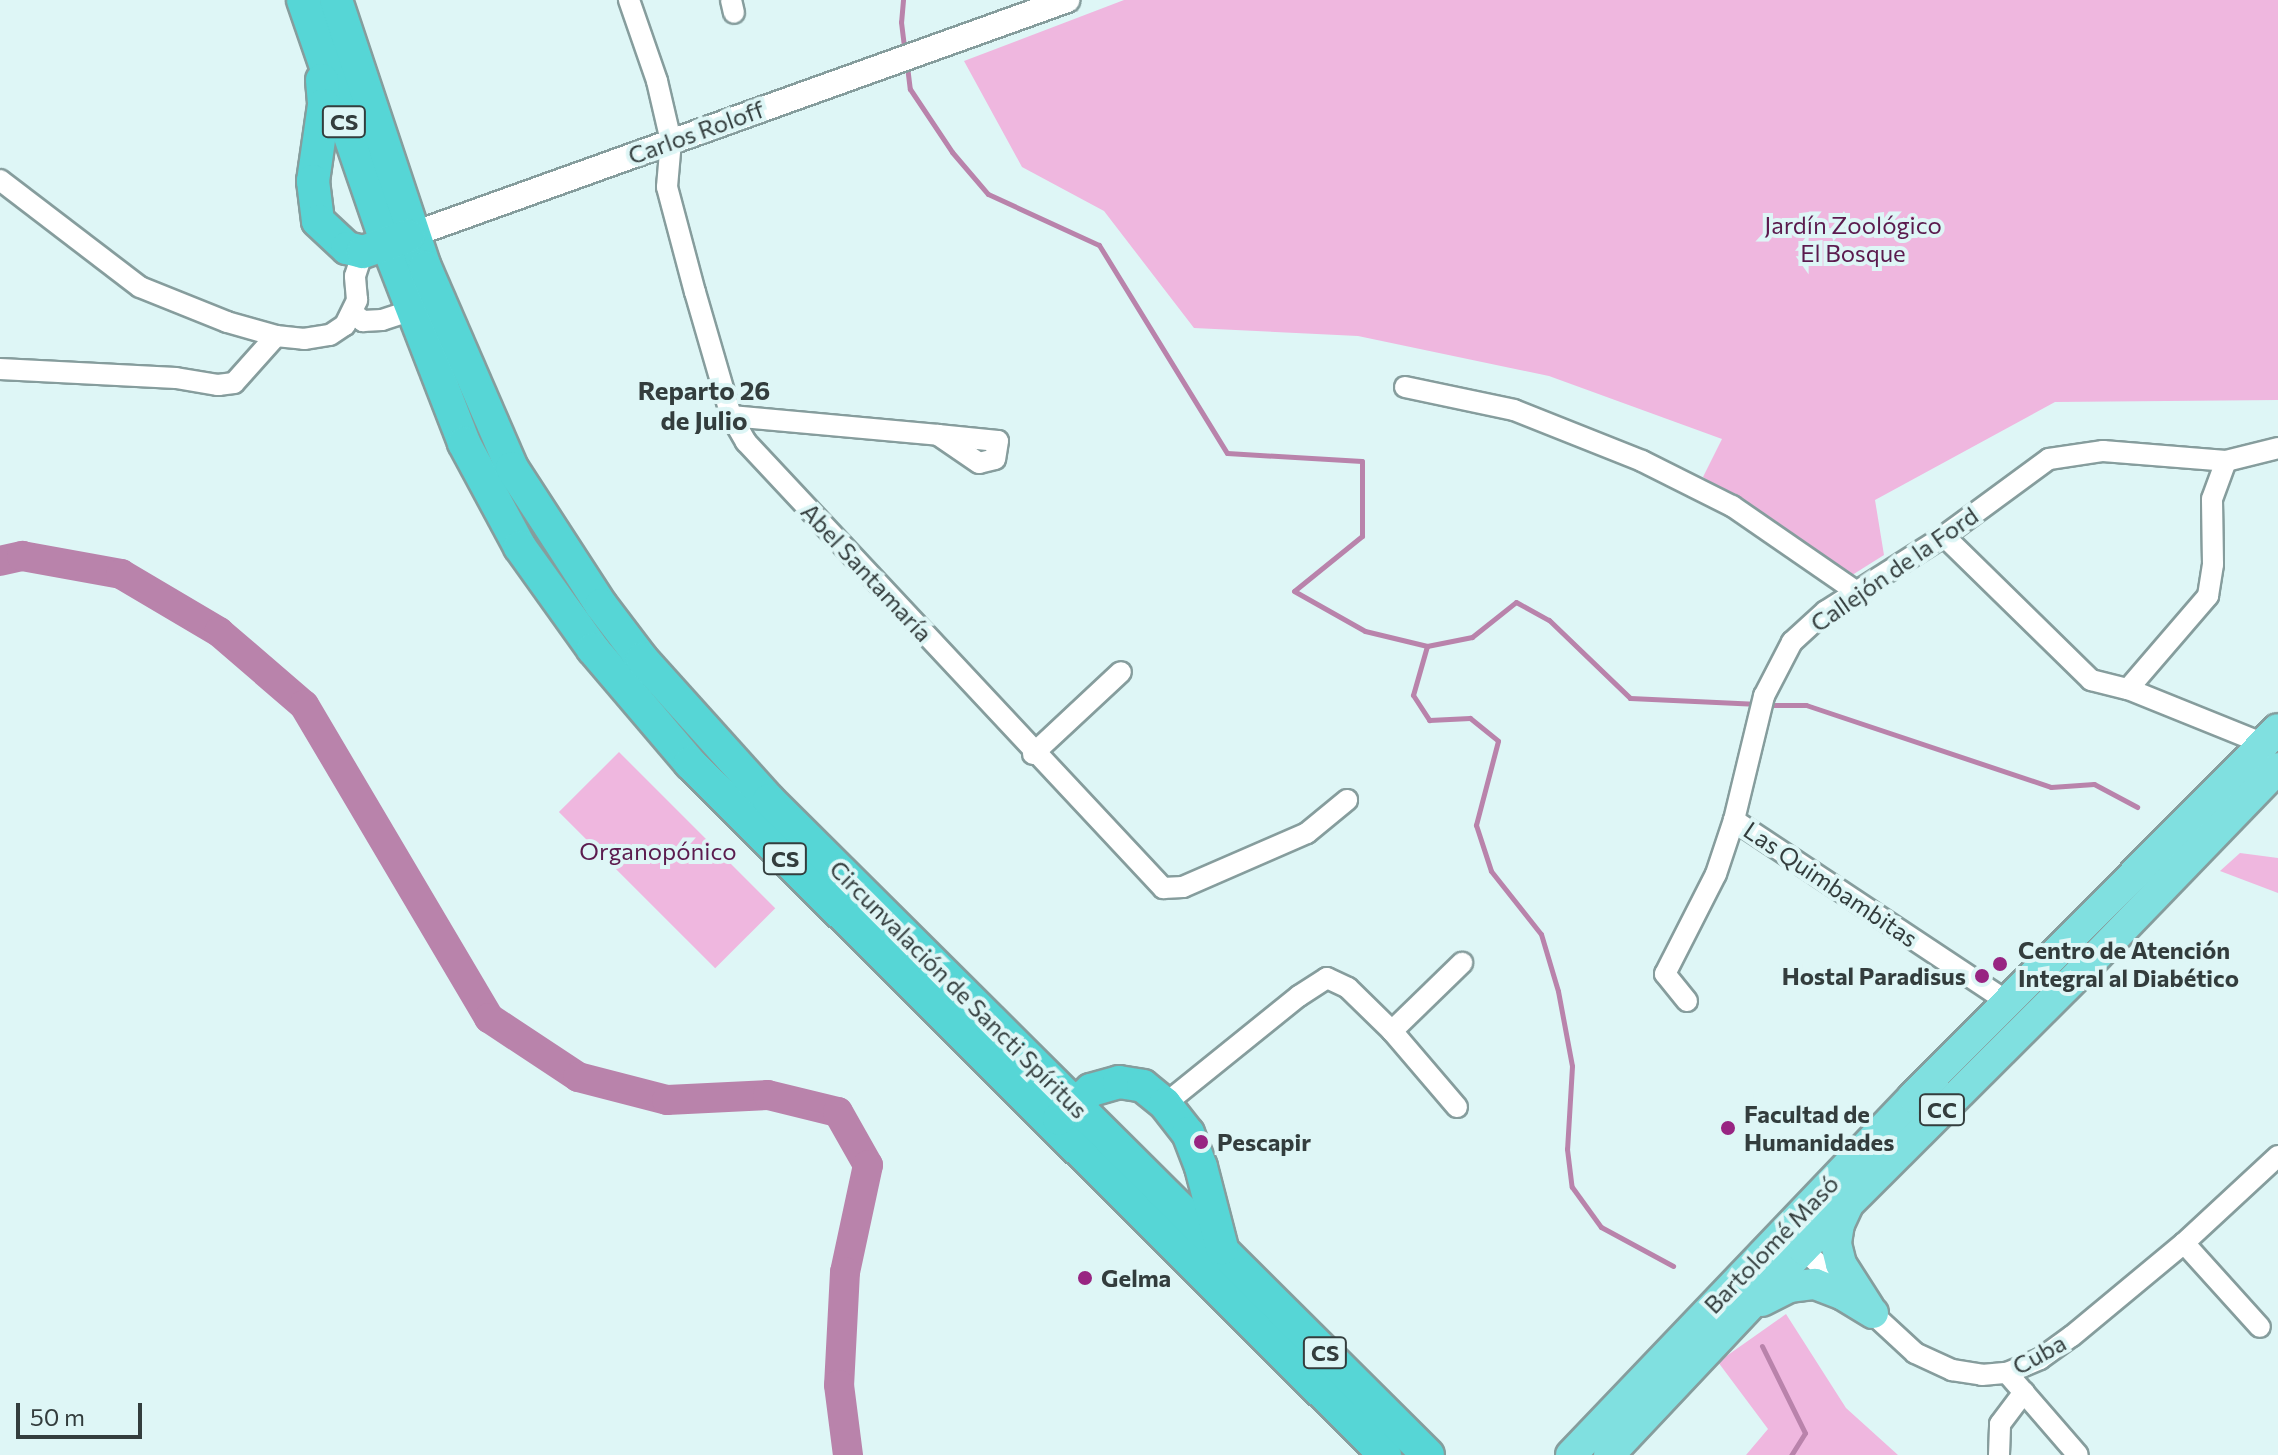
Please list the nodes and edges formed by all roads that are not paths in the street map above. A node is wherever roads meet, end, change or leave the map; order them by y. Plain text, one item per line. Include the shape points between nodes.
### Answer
1 (303, 0) edge
2 (336, 0) edge
3 (629, 0) edge
4 (1058, 1) edge
5 (320, 53) junction
6 (671, 141) junction
7 (0, 180) edge
8 (388, 243) junction
9 (413, 310) junction
10 (353, 313) junction
11 (276, 336) junction
12 (0, 369) edge
13 (1405, 387) dead end
14 (731, 416) junction
15 (938, 435) dead end
16 (2278, 448) edge
17 (2226, 461) junction
18 (1944, 536) junction
19 (1855, 591) junction
20 (1121, 672) dead end
21 (2128, 689) junction
22 (2273, 747) edge
23 (1033, 754) junction
24 (1347, 800) dead end
25 (1734, 820) junction
26 (1462, 963) dead end
27 (1687, 1001) dead end
28 (2008, 1002) junction
29 (1392, 1031) junction
30 (1165, 1104) junction
31 (1457, 1107) dead end
32 (1063, 1115) junction
33 (2278, 1156) edge
34 (1849, 1202) junction
35 (1793, 1240) junction
36 (2184, 1243) junction
37 (1222, 1251) junction
38 (1873, 1313) junction
39 (1737, 1318) junction
40 (2260, 1327) dead end
41 (1323, 1352) junction
42 (2007, 1373) junction
43 (1311, 1382) junction
44 (2024, 1392) junction
45 (1385, 1455) edge
46 (1428, 1455) edge
47 (1571, 1455) edge
48 (1609, 1455) edge
49 (1999, 1455) edge
50 (2078, 1455) edge

1 - 5 highway, Circunvalación de Sancti Spíritus / CS
2 - 8 highway, Circunvalación de Sancti Spíritus / CS
3 - 6 street, Abel Santamaría
4 - 6 street, Carlos Roloff
5 - 8 highway, Circunvalación de Sancti Spíritus / CS
5 - 8 highway via 324,105 313,181 318,221 347,248
6 - 8 street, Carlos Roloff
6 - 14 street, Abel Santamaría via 667,187
7 - 11 street via 140,287
8 - 9 highway, Circunvalación de Sancti Spíritus / CS
8 - 10 street via 355,276
8 - 32 highway, Circunvalación de Sancti Spíritus / CS via 512,468 614,623 769,800
9 - 10 street via 363,321
9 - 32 highway, Circunvalación de Sancti Spíritus / CS via 464,443 520,547 593,649 690,763
10 - 11 street via 330,335
11 - 12 street via 234,383 226,384
13 - 19 street via 1514,410 1642,461 1732,506
14 - 15 street
14 - 23 street, Abel Santamaría via 746,442
16 - 17 street, Callejón de la Ford
17 - 18 street, Callejón de la Ford via 2103,451 2049,459
17 - 21 street via 2212,499 2208,596
18 - 19 street, Callejón de la Ford
18 - 21 street via 2091,680
19 - 25 street, Callejón de la Ford via 1792,642 1764,696
20 - 23 street
21 - 22 street
22 - 28 main road, Bartolomé Masó / CC
22 - 34 main road, Bartolomé Masó / CC via 2085,968
23 - 24 street, Abel Santamaría via 1163,888 1183,887 1307,833
25 - 27 street, Callejón de la Ford via 1716,874 1665,974
25 - 28 street, Las Quimbambitas
26 - 29 street
28 - 35 main road, Bartolomé Masó / CC
29 - 30 street via 1348,988 1327,978
29 - 31 street
30 - 32 highway via 1143,1086 1119,1082 1091,1090
30 - 37 highway via 1188,1133
32 - 37 highway, Circunvalación de Sancti Spíritus / CS
32 - 43 highway, Circunvalación de Sancti Spíritus / CS
33 - 36 street, Cuba
34 - 35 main road, Bartolomé Masó / CC
34 - 38 main road via 1836,1244 1841,1264
35 - 38 street, Cuba
35 - 39 main road, Bartolomé Masó / CC
35 - 47 main road, Bartolomé Masó / CC
36 - 40 street
36 - 42 street, Cuba via 2072,1336 2040,1359
37 - 41 highway, Circunvalación de Sancti Spíritus / CS
38 - 39 main road via 1815,1284 1789,1287
38 - 42 street, Cuba via 1915,1353 1952,1370
39 - 48 main road, Bartolomé Masó / CC
41 - 43 highway
41 - 46 highway, Circunvalación de Sancti Spíritus / CS
42 - 44 street
43 - 45 highway, Circunvalación de Sancti Spíritus / CS
44 - 49 street via 2000,1424
44 - 50 street

